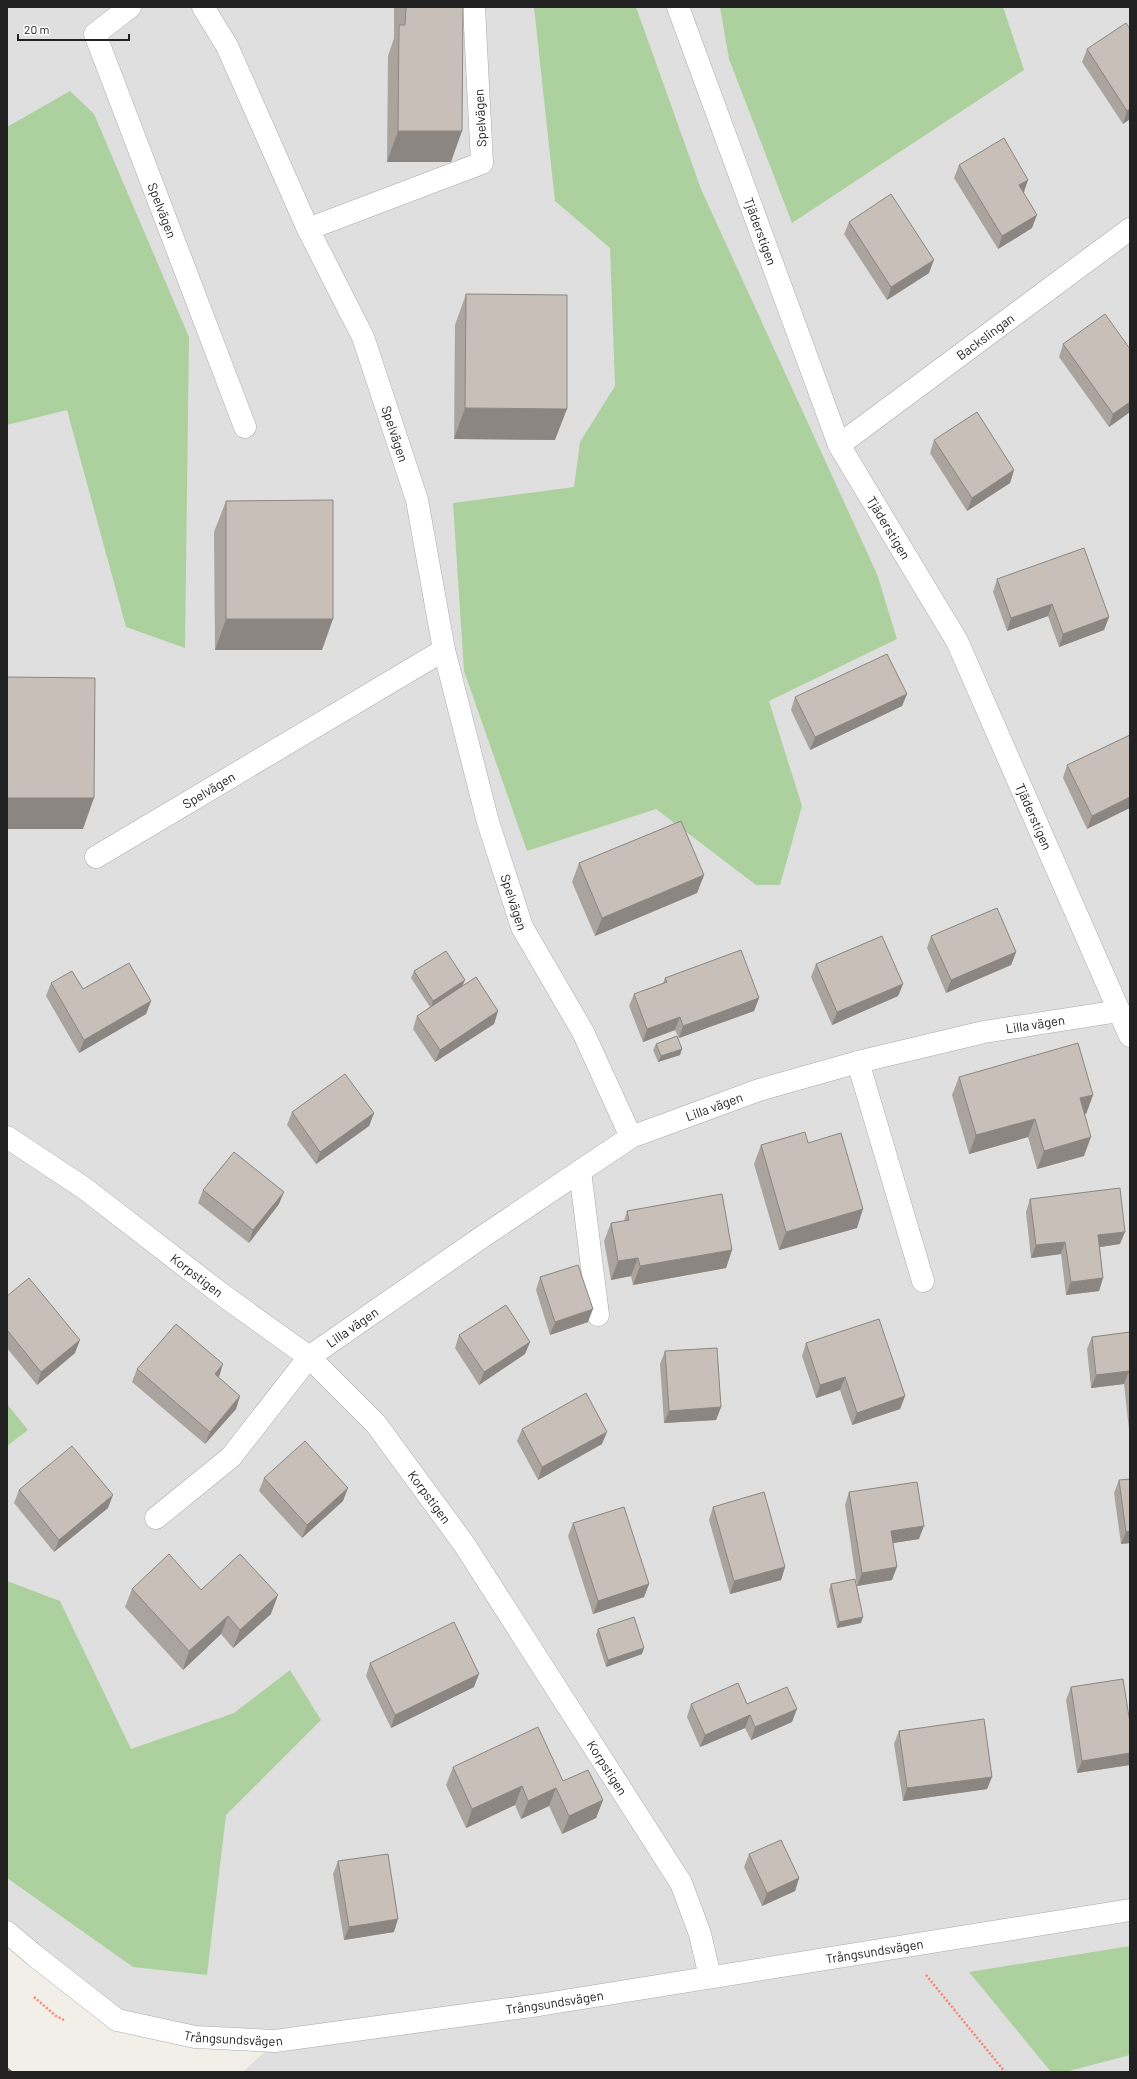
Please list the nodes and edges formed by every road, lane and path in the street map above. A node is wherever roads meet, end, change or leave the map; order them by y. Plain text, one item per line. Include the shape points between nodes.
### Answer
1 (130, 7) edge
2 (203, 7) edge
3 (474, 7) edge
4 (678, 7) edge
5 (308, 229) junction
6 (1130, 229) edge
7 (244, 428) dead end
8 (840, 445) junction
9 (444, 650) junction
10 (96, 857) dead end
11 (1119, 1011) junction
12 (1130, 1036) edge
13 (858, 1062) junction
14 (7, 1137) edge
15 (631, 1137) junction
16 (580, 1171) junction
17 (923, 1281) dead end
18 (598, 1315) dead end
19 (309, 1357) junction
20 (156, 1518) dead end
21 (1130, 1910) edge
22 (7, 1932) edge
23 (925, 1974) dead end
24 (710, 1977) junction
25 (1005, 2072) edge

1 - 7 street, Spelvägen via 95,34
2 - 5 street, Spelvägen via 227,46
3 - 5 street, Spelvägen via 482,163
4 - 8 street, Tjäderstigen
5 - 9 street, Spelvägen via 362,337 417,500
6 - 8 street, Backslingan
8 - 11 street, Tjäderstigen via 957,641
9 - 10 street, Spelvägen
9 - 15 street, Spelvägen via 488,822 522,927 583,1032
11 - 12 street, Tjäderstigen
11 - 13 street, Lilla vägen via 984,1032
13 - 15 street, Lilla vägen via 759,1090
13 - 17 street
14 - 19 street, Korpstigen via 84,1188 220,1293
15 - 16 street, Lilla vägen
16 - 18 street
16 - 19 street, Lilla vägen
19 - 20 street, Lilla vägen via 231,1457
19 - 24 street, Korpstigen via 376,1424 464,1544 681,1883 700,1934
21 - 24 street, Trångsundsvägen
22 - 24 street, Trångsundsvägen via 117,2020 195,2037 275,2041 539,2005
23 - 25 path

